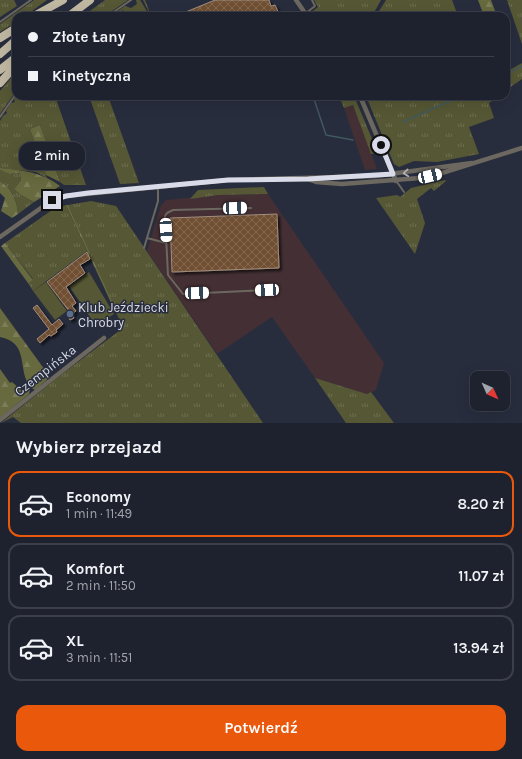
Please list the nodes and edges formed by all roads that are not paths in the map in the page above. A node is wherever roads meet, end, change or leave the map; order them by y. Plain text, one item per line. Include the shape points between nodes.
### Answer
1 (31, 0) edge
2 (64, 0) edge
3 (90, 0) edge
4 (132, 0) edge
5 (296, 0) edge
6 (312, 0) edge
7 (14, 12) edge
8 (42, 12) edge
9 (50, 12) edge
10 (74, 12) edge
11 (114, 12) edge
12 (304, 12) edge
13 (309, 12) edge
14 (12, 13) edge
15 (0, 22) edge
16 (12, 30) edge
17 (0, 38) edge
18 (12, 44) edge
19 (0, 54) edge
20 (12, 60) edge
21 (12, 69) edge
22 (0, 70) edge
23 (0, 82) edge
24 (12, 100) edge
25 (362, 100) edge
26 (0, 117) edge
27 (522, 148) edge
28 (472, 163) junction
29 (393, 174) junction
30 (308, 179) junction
31 (396, 181) junction
32 (158, 186) junction
33 (404, 192) dead end
34 (251, 208) dead end
35 (0, 237) edge
36 (147, 238) junction
37 (166, 243) junction
38 (144, 248) dead end
39 (267, 290) dead end
40 (104, 338) dead end
41 (0, 420) edge

1 - 7 lane
2 - 8 highway
2 - 9 highway
3 - 10 highway
4 - 11 lane
5 - 12 street
6 - 13 lane via 315,6
14 - 15 lane
16 - 17 highway
18 - 19 highway
20 - 22 highway
21 - 23 highway
24 - 26 lane
25 - 29 street
27 - 28 street
28 -> 29 street
28 - 31 street via 442,173
29 - 30 street
29 - 31 street
30 - 31 street via 333,184
30 - 32 street via 228,180
31 - 33 lane
32 - 35 street via 59,198 40,208
32 - 36 lane via 158,201
34 - 37 lane via 170,210 165,216
36 - 37 lane
36 - 38 lane
37 - 39 lane via 168,275 182,293
40 - 41 street, Czempińska

